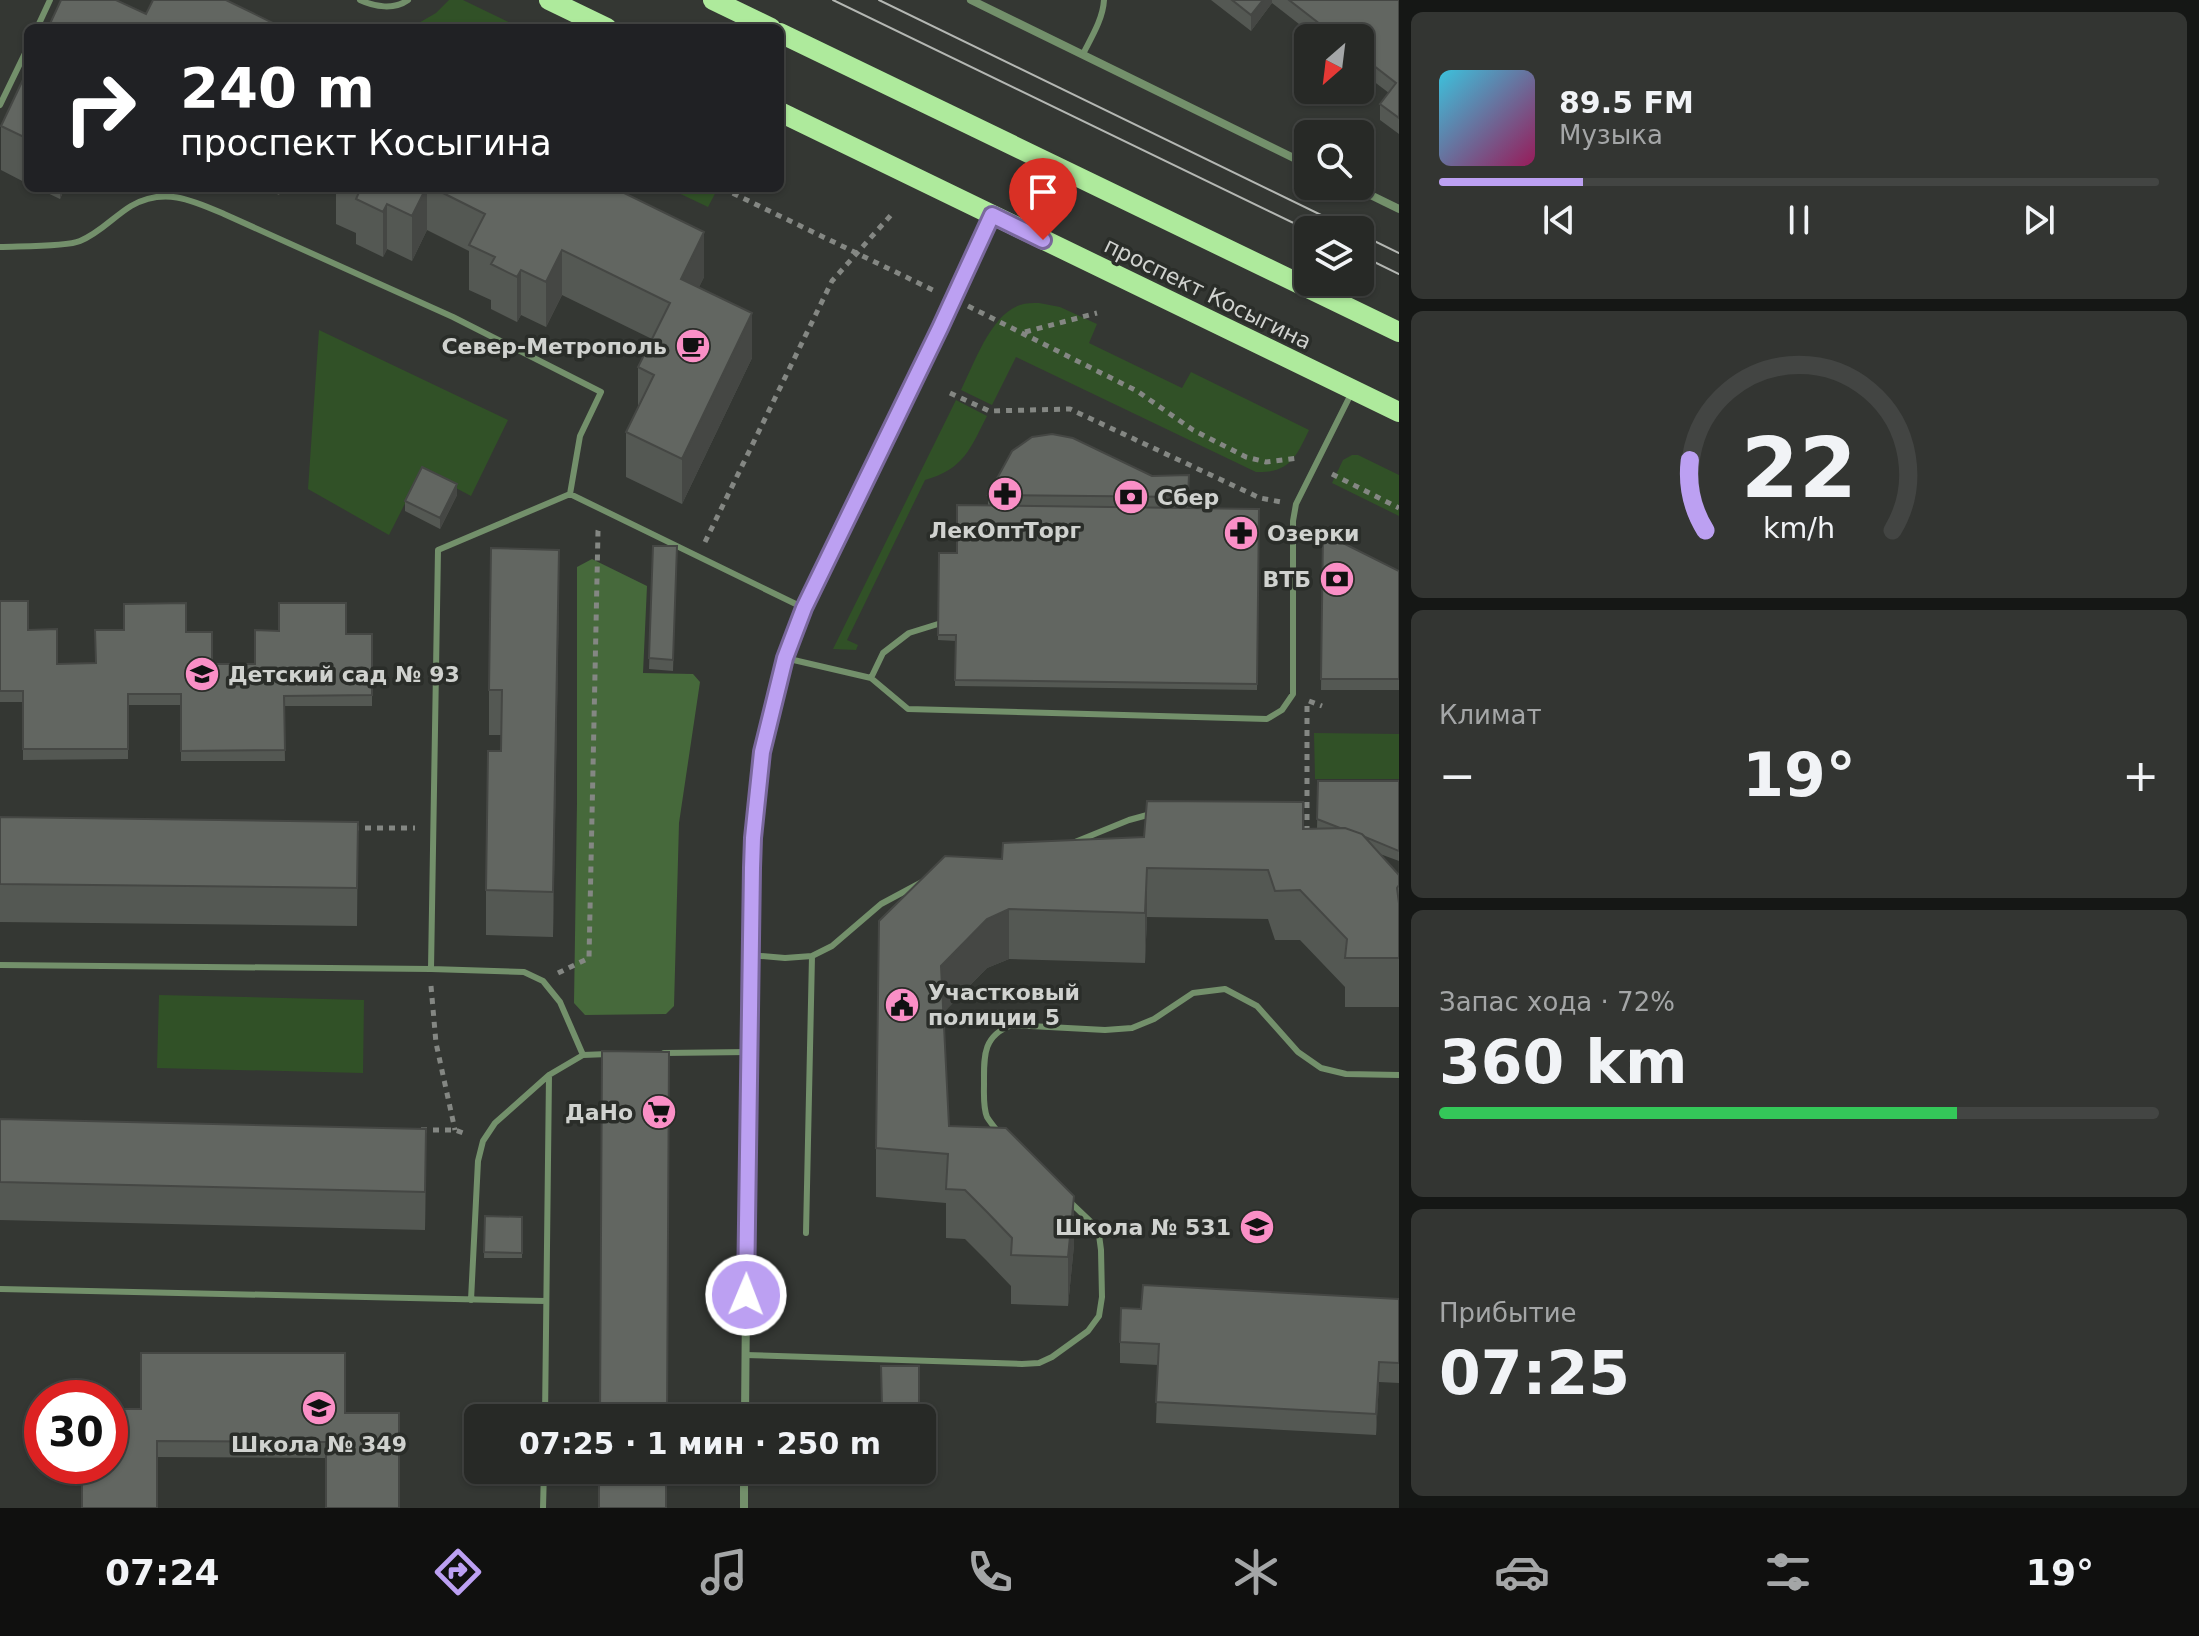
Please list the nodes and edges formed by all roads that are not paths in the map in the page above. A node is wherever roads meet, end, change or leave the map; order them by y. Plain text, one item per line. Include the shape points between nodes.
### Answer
1 (50, 0) edge
2 (360, 0) edge
3 (408, 0) edge
4 (549, 0) edge
5 (713, 0) edge
6 (971, 0) edge
7 (1104, 0) edge
8 (39, 24) edge
9 (599, 24) edge
10 (763, 24) edge
11 (784, 35) edge
12 (1083, 54) junction
13 (24, 55) edge
14 (0, 105) edge
15 (784, 114) edge
16 (1294, 158) edge
17 (1374, 197) edge
18 (1399, 209) edge
19 (992, 215) junction
20 (0, 247) edge
21 (1399, 332) edge
22 (1353, 390) junction
23 (1399, 412) edge
24 (570, 494) junction
25 (804, 608) junction
26 (938, 624) edge
27 (785, 658) junction
28 (871, 678) junction
29 (1163, 810) edge
30 (1060, 848) edge
31 (930, 879) edge
32 (749, 955) junction
33 (812, 956) junction
34 (0, 965) edge
35 (431, 969) junction
36 (749, 1052) junction
37 (658, 1053) edge
38 (613, 1054) edge
39 (583, 1055) junction
40 (549, 1075) junction
41 (1399, 1075) edge
42 (1008, 1142) edge
43 (1060, 1192) edge
44 (806, 1233) dead end
45 (0, 1289) edge
46 (471, 1300) junction
47 (546, 1301) junction
48 (745, 1355) junction
49 (545, 1404) edge
50 (745, 1404) edge
51 (544, 1484) edge
52 (744, 1484) edge
53 (543, 1508) edge
54 (744, 1508) edge

1 - 8 lane
2 - 3 lane via 375,7
4 - 9 main road
5 - 10 main road
6 - 12 street
7 - 12 lane
11 - 21 main road
12 - 16 street
13 - 14 lane
15 - 19 main road, проспект Косыгина
17 - 18 street
19 - 22 main road, проспект Косыгина
19 - 25 street
20 - 24 lane via 77,243 131,206 160,196 188,198 453,317 601,392 580,436
22 - 23 main road, проспект Косыгина
22 - 28 lane via 1296,504 1293,694 1267,719 908,709
24 - 25 lane
24 - 35 lane via 438,550
25 - 27 street
26 - 28 lane via 909,633 883,653
27 - 28 lane
27 - 32 street via 762,752
29 - 30 lane
31 - 33 lane via 881,904 832,946
32 - 33 lane
32 - 36 street
33 - 44 lane
34 - 35 lane
35 - 39 lane via 524,972 543,981 560,1002
36 - 37 lane
36 - 48 street
38 - 39 lane
39 - 40 lane
40 - 46 lane via 495,1123 483,1141
40 - 47 lane
41 - 42 lane via 1321,1068 1298,1052 1257,1006 1225,989 1193,993 1132,1028 1012,1025 999,1030 984,1057 984,1096 987,1115
43 - 48 lane via 1099,1235 1102,1297 1099,1316 1088,1331 1052,1357 1022,1364
45 - 46 lane
46 - 47 lane
47 - 49 lane
48 - 50 street
51 - 53 lane
52 - 54 street

